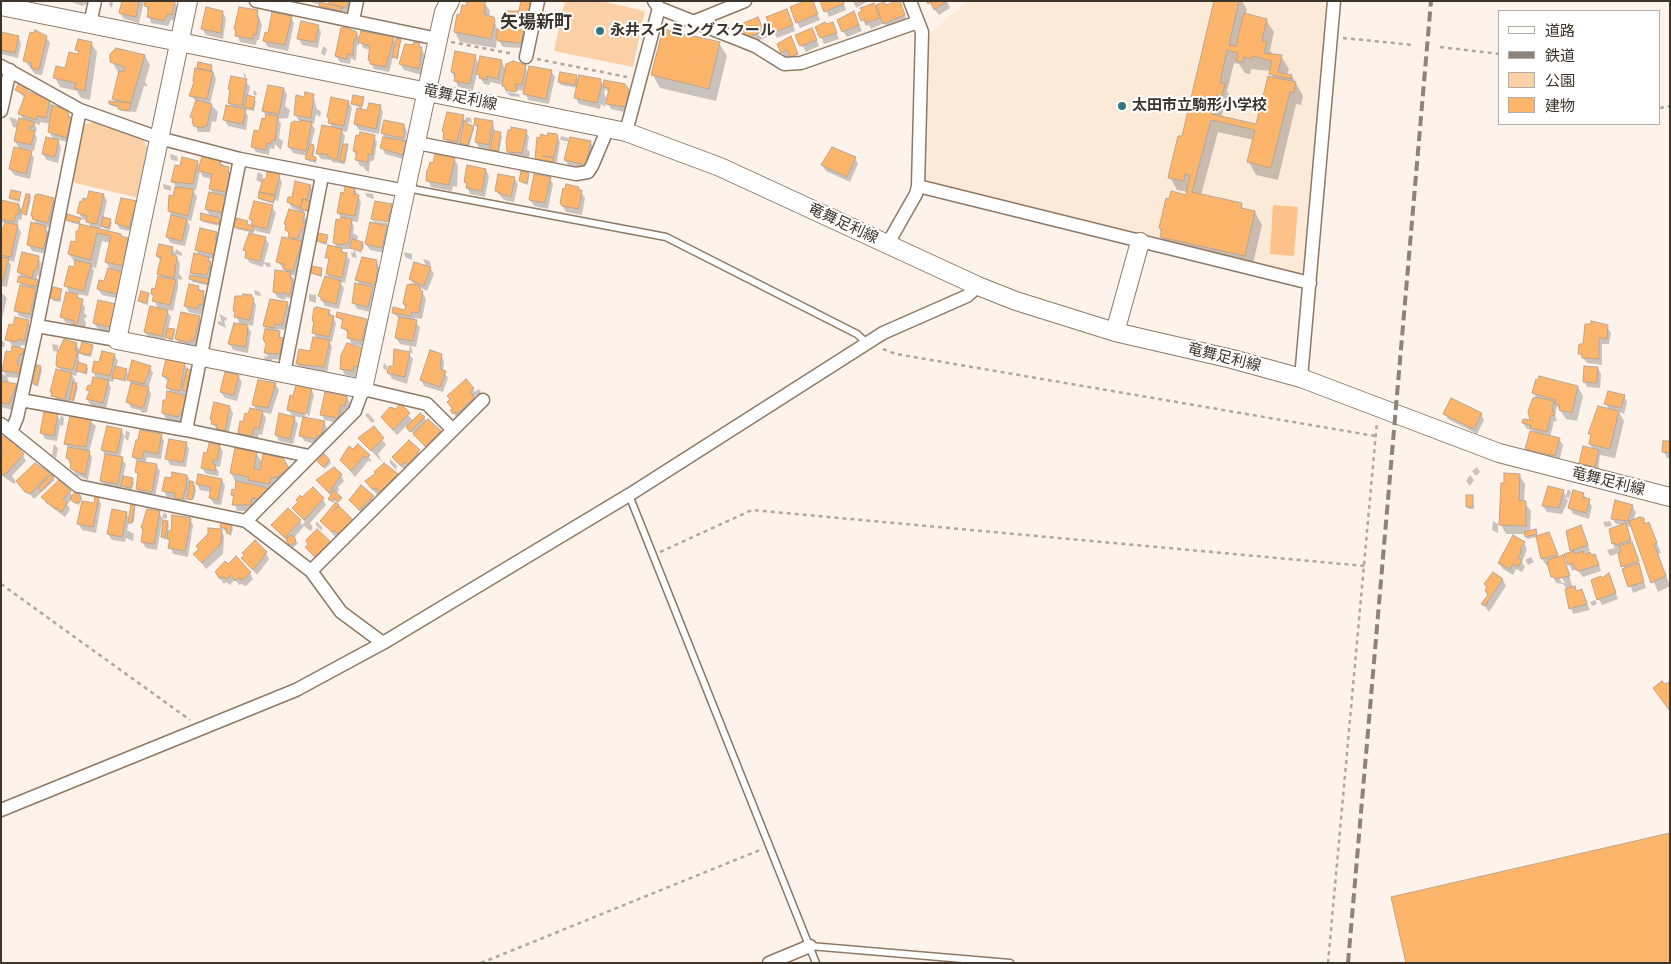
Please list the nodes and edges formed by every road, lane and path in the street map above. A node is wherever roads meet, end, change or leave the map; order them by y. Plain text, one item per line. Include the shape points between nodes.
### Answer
1 (95, 1) edge
2 (188, 1) edge
3 (256, 1) edge
4 (357, 1) edge
5 (450, 1) edge
6 (538, 1) edge
7 (745, 1) edge
8 (910, 1) edge
9 (1334, 1) edge
10 (657, 4) edge
11 (1, 6) edge
12 (353, 20) junction
13 (693, 22) junction
14 (918, 22) junction
15 (90, 24) junction
16 (1342, 38) dead end
17 (438, 39) junction
18 (180, 41) junction
19 (1414, 45) dead end
20 (1440, 47) dead end
21 (1498, 54) edge
22 (526, 57) dead end
23 (5, 68) edge
24 (428, 91) junction
25 (80, 110) junction
26 (1, 111) edge
27 (608, 128) junction
28 (626, 132) junction
29 (159, 138) junction
30 (417, 143) junction
31 (240, 159) junction
32 (322, 176) junction
33 (918, 186) junction
34 (407, 190) junction
35 (1140, 242) junction
36 (887, 245) junction
37 (1310, 283) junction
38 (978, 286) junction
39 (37, 326) junction
40 (1115, 332) junction
41 (118, 340) junction
42 (868, 343) junction
43 (201, 356) junction
44 (284, 373) junction
45 (1301, 378) junction
46 (363, 389) junction
47 (21, 400) junction
48 (483, 400) dead end
49 (1379, 408) junction
50 (6, 428) edge
51 (186, 430) junction
52 (453, 430) junction
53 (1375, 436) junction
54 (309, 456) junction
55 (629, 495) junction
56 (1670, 497) edge
57 (246, 521) junction
58 (652, 556) junction
59 (1365, 566) junction
60 (311, 571) junction
61 (1, 584) edge
62 (383, 643) junction
63 (203, 729) junction
64 (1, 810) edge
65 (771, 846) junction
66 (810, 946) junction
67 (481, 963) edge
68 (769, 963) edge
69 (816, 963) edge
70 (1010, 963) edge
71 (1328, 963) edge

1 - 15 street
2 - 18 main road
3 - 12 street
4 - 12 street
5 - 17 main road
6 - 22 street
7 - 13 street
8 - 14 street
9 - 37 street
10 - 13 street
10 - 28 street
11 - 15 main road, 竜舞足利線
12 - 17 street
13 - 14 street via 755,46 784,64 800,63
14 - 33 street via 922,32
15 - 18 main road, 竜舞足利線
16 - 19 path
17 - 24 main road
18 - 24 main road, 竜舞足利線
18 - 29 main road
20 - 21 path
23 - 25 street
23 - 26 street
24 - 27 main road, 竜舞足利線
24 - 30 main road
25 - 29 street
25 - 39 street
27 - 28 main road, 竜舞足利線
27 - 30 street via 588,172 576,174
28 - 36 main road, 竜舞足利線 via 720,167
29 - 31 street
29 - 41 main road
30 - 34 main road
31 - 32 street
31 - 43 street
32 - 34 street
32 - 44 street
33 - 35 street
33 - 36 street
34 - 42 lane via 666,236 857,334
34 - 46 main road via 391,250
35 - 37 street
35 - 40 main road
36 - 38 main road, 竜舞足利線
37 - 45 street
38 - 40 main road, 竜舞足利線
38 - 42 street via 967,296 883,333
39 - 41 street
39 - 47 street
40 - 45 main road, 竜舞足利線
41 - 43 main road
42 - 53 path via 896,354
42 - 55 street
43 - 44 main road
43 - 51 street
44 - 46 main road
45 - 49 main road, 竜舞足利線
46 - 52 street via 427,404
46 - 54 street via 355,411
47 - 50 street
47 - 51 street
48 - 52 street
49 - 53 path
49 - 56 main road, 竜舞足利線 via 1499,453
50 - 57 street via 78,486
51 - 54 street
52 - 60 street
53 - 59 path
54 - 57 street
55 - 58 lane
55 - 62 street
57 - 60 street
58 - 59 path via 752,510
58 - 65 lane
59 - 71 path
60 - 62 street via 341,612
61 - 63 path
62 - 63 street via 296,690
63 - 64 street
65 - 66 lane
65 - 67 path
66 - 68 street
66 - 69 lane
66 - 70 lane

